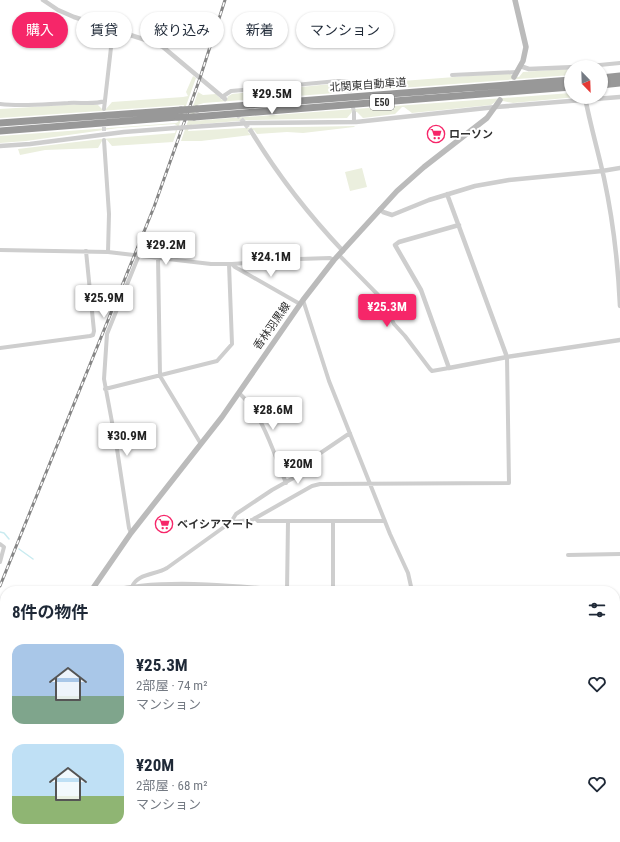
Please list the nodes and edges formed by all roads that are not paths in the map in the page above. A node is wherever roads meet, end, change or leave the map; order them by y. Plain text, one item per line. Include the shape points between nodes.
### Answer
1 (43, 0) edge
2 (515, 0) edge
3 (76, 19) edge
4 (132, 36) edge
5 (111, 48) edge
6 (620, 63) edge
7 (608, 64) edge
8 (564, 68) edge
9 (517, 72) junction
10 (452, 75) dead end
11 (620, 76) edge
12 (608, 77) edge
13 (564, 81) edge
14 (620, 83) edge
15 (608, 84) edge
16 (564, 88) edge
17 (349, 89) dead end
18 (223, 98) joint
19 (608, 98) edge
20 (620, 98) edge
21 (500, 100) dead end
22 (105, 101) junction
23 (564, 101) edge
24 (0, 104) edge
25 (586, 104) edge
26 (496, 107) junction
27 (104, 109) dead end
28 (354, 112) tunnel mouth
29 (354, 122) junction
30 (0, 124) edge
31 (0, 131) edge
32 (251, 131) tunnel mouth
33 (104, 140) tunnel mouth
34 (0, 146) edge
35 (620, 168) edge
36 (602, 171) junction
37 (447, 194) junction
38 (380, 209) junction
39 (459, 225) junction
40 (0, 250) edge
41 (86, 251) junction
42 (108, 252) junction
43 (139, 255) junction
44 (339, 255) junction
45 (158, 257) junction
46 (230, 264) junction
47 (301, 302) junction
48 (620, 306) edge
49 (620, 340) edge
50 (0, 348) edge
51 (507, 357) junction
52 (449, 368) junction
53 (160, 376) junction
54 (105, 389) junction
55 (239, 393) junction
56 (350, 433) junction
57 (201, 444) junction
58 (286, 483) junction
59 (370, 483) junction
60 (255, 518) junction
61 (288, 521) junction
62 (333, 521) junction
63 (385, 521) junction
64 (231, 522) junction
65 (131, 533) junction
66 (0, 544) edge
67 (620, 554) edge
68 (568, 555) dead end
69 (0, 562) edge
70 (94, 586) edge
71 (132, 586) edge
72 (167, 586) edge
73 (192, 586) edge
74 (287, 586) edge
75 (333, 586) edge
76 (411, 586) edge

1 - 3 street
2 - 9 main road via 526,47
4 - 18 street via 163,47
5 - 22 street
6 - 7 street
8 - 9 street
9 - 10 street
11 - 12 highway
13 - 30 highway, 北関東自動車道 / E50, bridge
14 - 15 highway
16 - 31 highway, 北関東自動車道 / E50, bridge
17 - 18 street via 347,81 338,81 232,91
19 - 20 street
21 - 26 main road, 香林羽黒線
22 - 24 street via 20,106
22 - 27 street
23 - 26 street
25 - 36 street
26 - 29 street
26 - 38 main road, 香林羽黒線 via 488,118 413,176
28 - 29 street
29 - 34 street, bridge via 250,123 175,128
32 - 44 street
33 - 42 street via 109,214
35 - 36 street
36 - 37 street via 496,182
36 - 48 street via 614,232
37 - 38 street via 395,214
37 - 39 street
38 - 44 main road, 香林羽黒線
39 - 51 street
39 - 52 street via 395,245 420,290
40 - 41 street
41 - 42 street
41 - 50 street via 93,335
42 - 43 street
43 - 45 street
43 - 54 street via 107,334
44 - 46 street via 330,258
44 - 47 main road, 香林羽黒線
44 - 52 street via 382,299 394,324 429,369 432,371
45 - 46 street via 202,264
45 - 53 street
46 - 47 street
46 - 53 street via 232,344 217,361
47 - 55 main road, 香林羽黒線
47 - 56 street
49 - 51 street
51 - 52 street
51 - 59 street via 509,483
53 - 54 street
53 - 57 street
54 - 65 street
55 - 57 main road, 香林羽黒線
55 - 58 street via 253,409
56 - 58 street via 319,454 304,472
56 - 59 street
57 - 65 main road, 香林羽黒線
58 - 64 street via 236,514
59 - 60 street via 314,485
59 - 63 street
60 - 61 street via 258,521
60 - 64 street
61 - 62 street
61 - 74 street
62 - 63 street
62 - 75 street
63 - 76 street via 408,573
64 - 71 street via 164,570 139,579
65 - 70 main road, 香林羽黒線
66 - 69 street via 4,548
67 - 68 street
72 - 73 street

